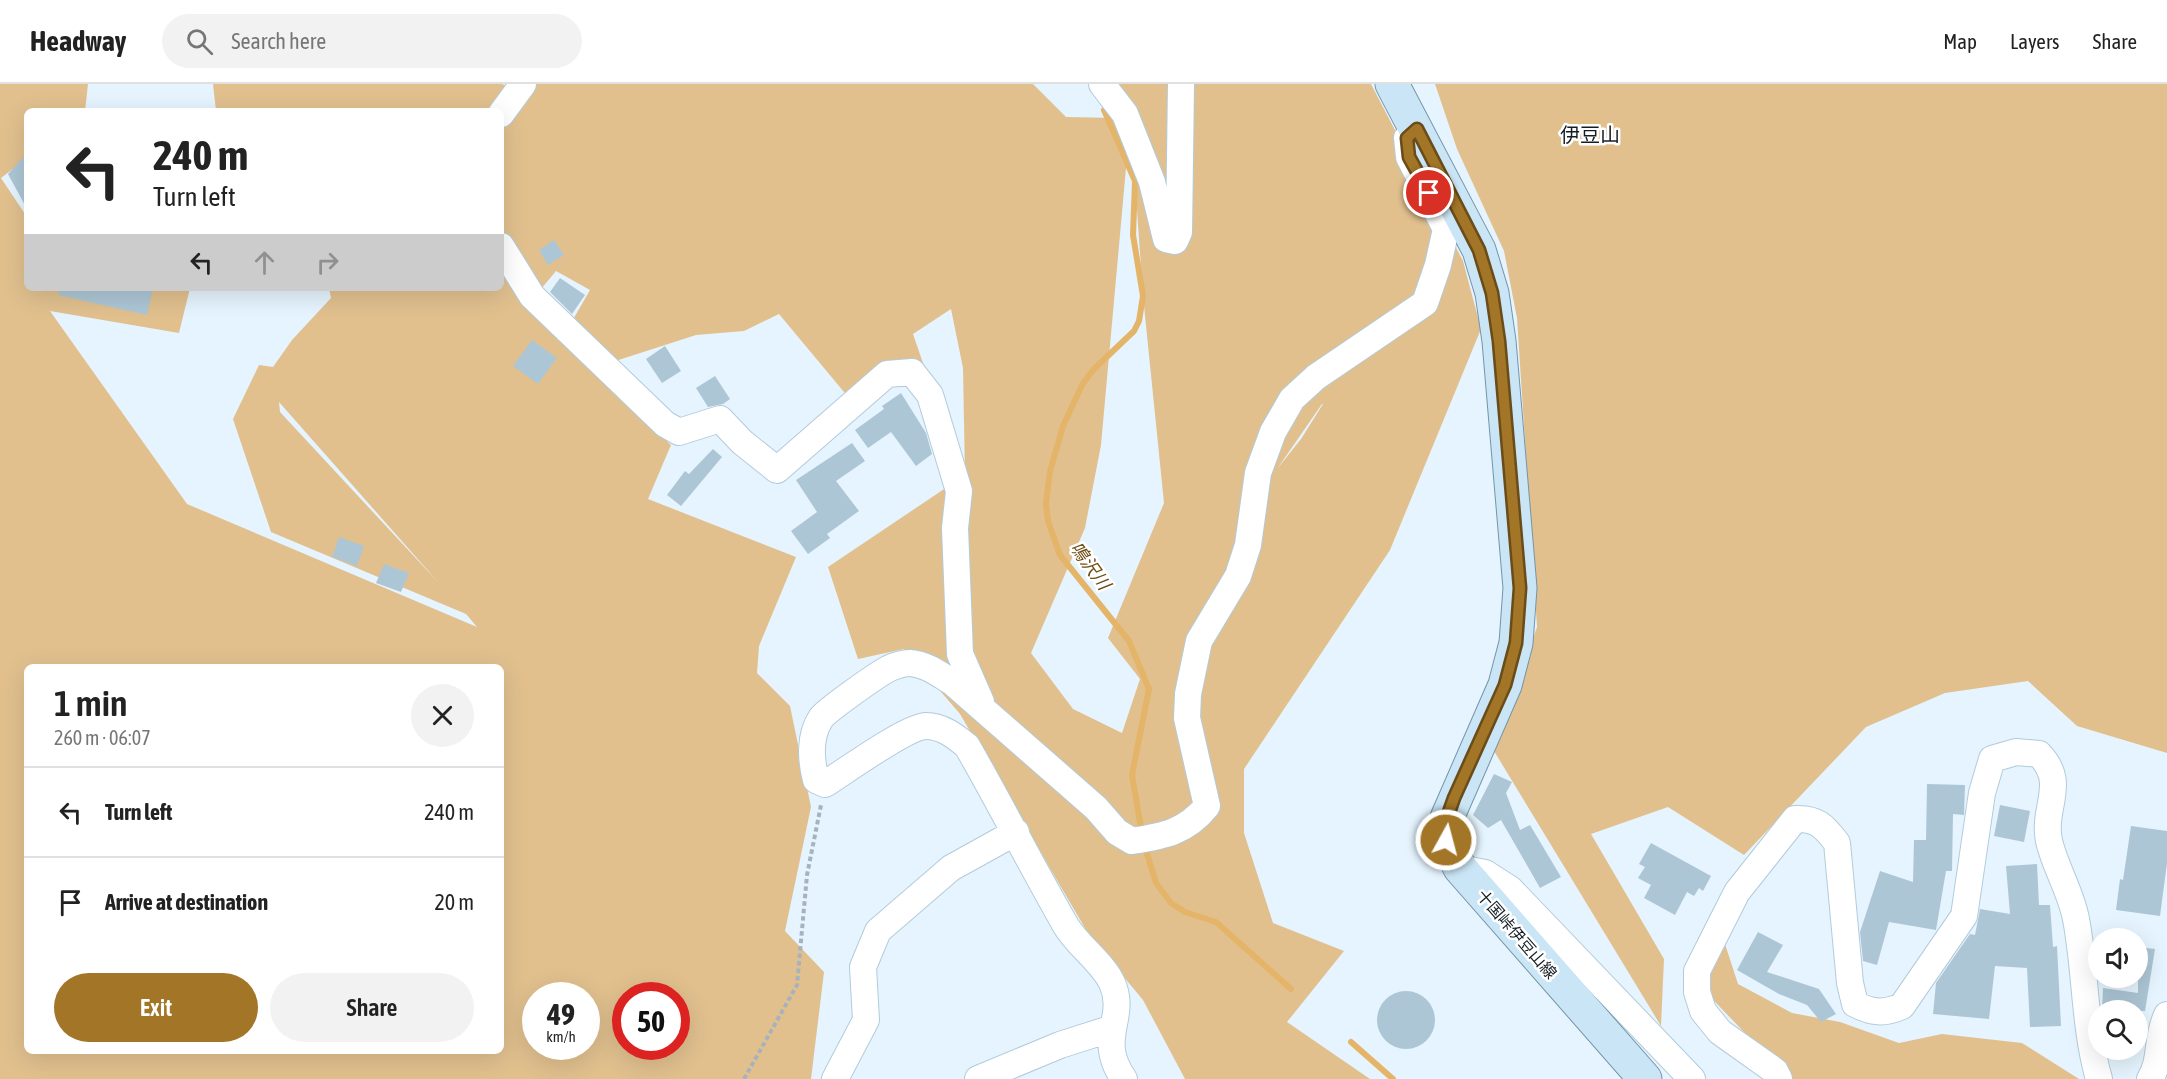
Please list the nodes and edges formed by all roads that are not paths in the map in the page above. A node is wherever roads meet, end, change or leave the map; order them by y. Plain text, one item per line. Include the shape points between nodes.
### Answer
1 (523, 84) edge
2 (1102, 84) edge
3 (1181, 84) edge
4 (1392, 84) edge
5 (504, 110) edge
6 (1417, 129) junction
7 (504, 251) edge
8 (984, 708) junction
9 (1017, 832) junction
10 (1460, 868) junction
11 (2167, 1015) edge
12 (1113, 1028) junction
13 (835, 1079) edge
14 (978, 1079) edge
15 (1124, 1079) edge
16 (1644, 1079) edge
17 (1692, 1079) edge
18 (1779, 1079) edge
19 (2099, 1079) edge
20 (2150, 1079) edge

1 - 5 street
2 - 3 street via 1125,114 1152,182 1166,239 1175,241 1179,232
4 - 6 main road, 十国峠伊豆山線
6 - 8 street via 1407,138 1409,157 1446,229 1438,265 1425,303 1316,377 1292,399 1273,432 1258,473 1248,545 1238,576 1199,641 1188,693 1187,718 1207,806 1195,821 1179,830 1132,841 1117,832 1096,808
6 - 10 main road, 十国峠伊豆山線 via 1479,250 1492,293 1520,588 1516,643 1505,685 1447,818 1446,840
7 - 8 street via 532,296 664,424 679,432 720,419 777,470 887,374 912,372 930,395 959,491 955,528 960,654
8 - 9 street via 928,668 908,663 888,669 822,717 814,734 812,762 816,780 825,784 925,726 946,730 967,746
9 - 12 street via 1068,928 1112,983 1116,1012
9 - 13 street via 951,868 878,931 862,967 866,1020
10 - 16 main road, 十国峠伊豆山線
10 - 17 street via 1485,873 1510,889
11 - 20 street via 2158,1038 2157,1067
12 - 14 street
12 - 15 street via 1109,1042 1114,1065
18 - 19 street via 1775,1071 1720,1032 1703,1011 1696,992 1696,971 1737,892 1795,819 1811,818 1837,843 1855,1004 1869,1011 1887,1012 1902,1006 1964,916 1982,793 1992,759 2016,752 2039,754 2051,766 2054,782 2049,840 2076,918

